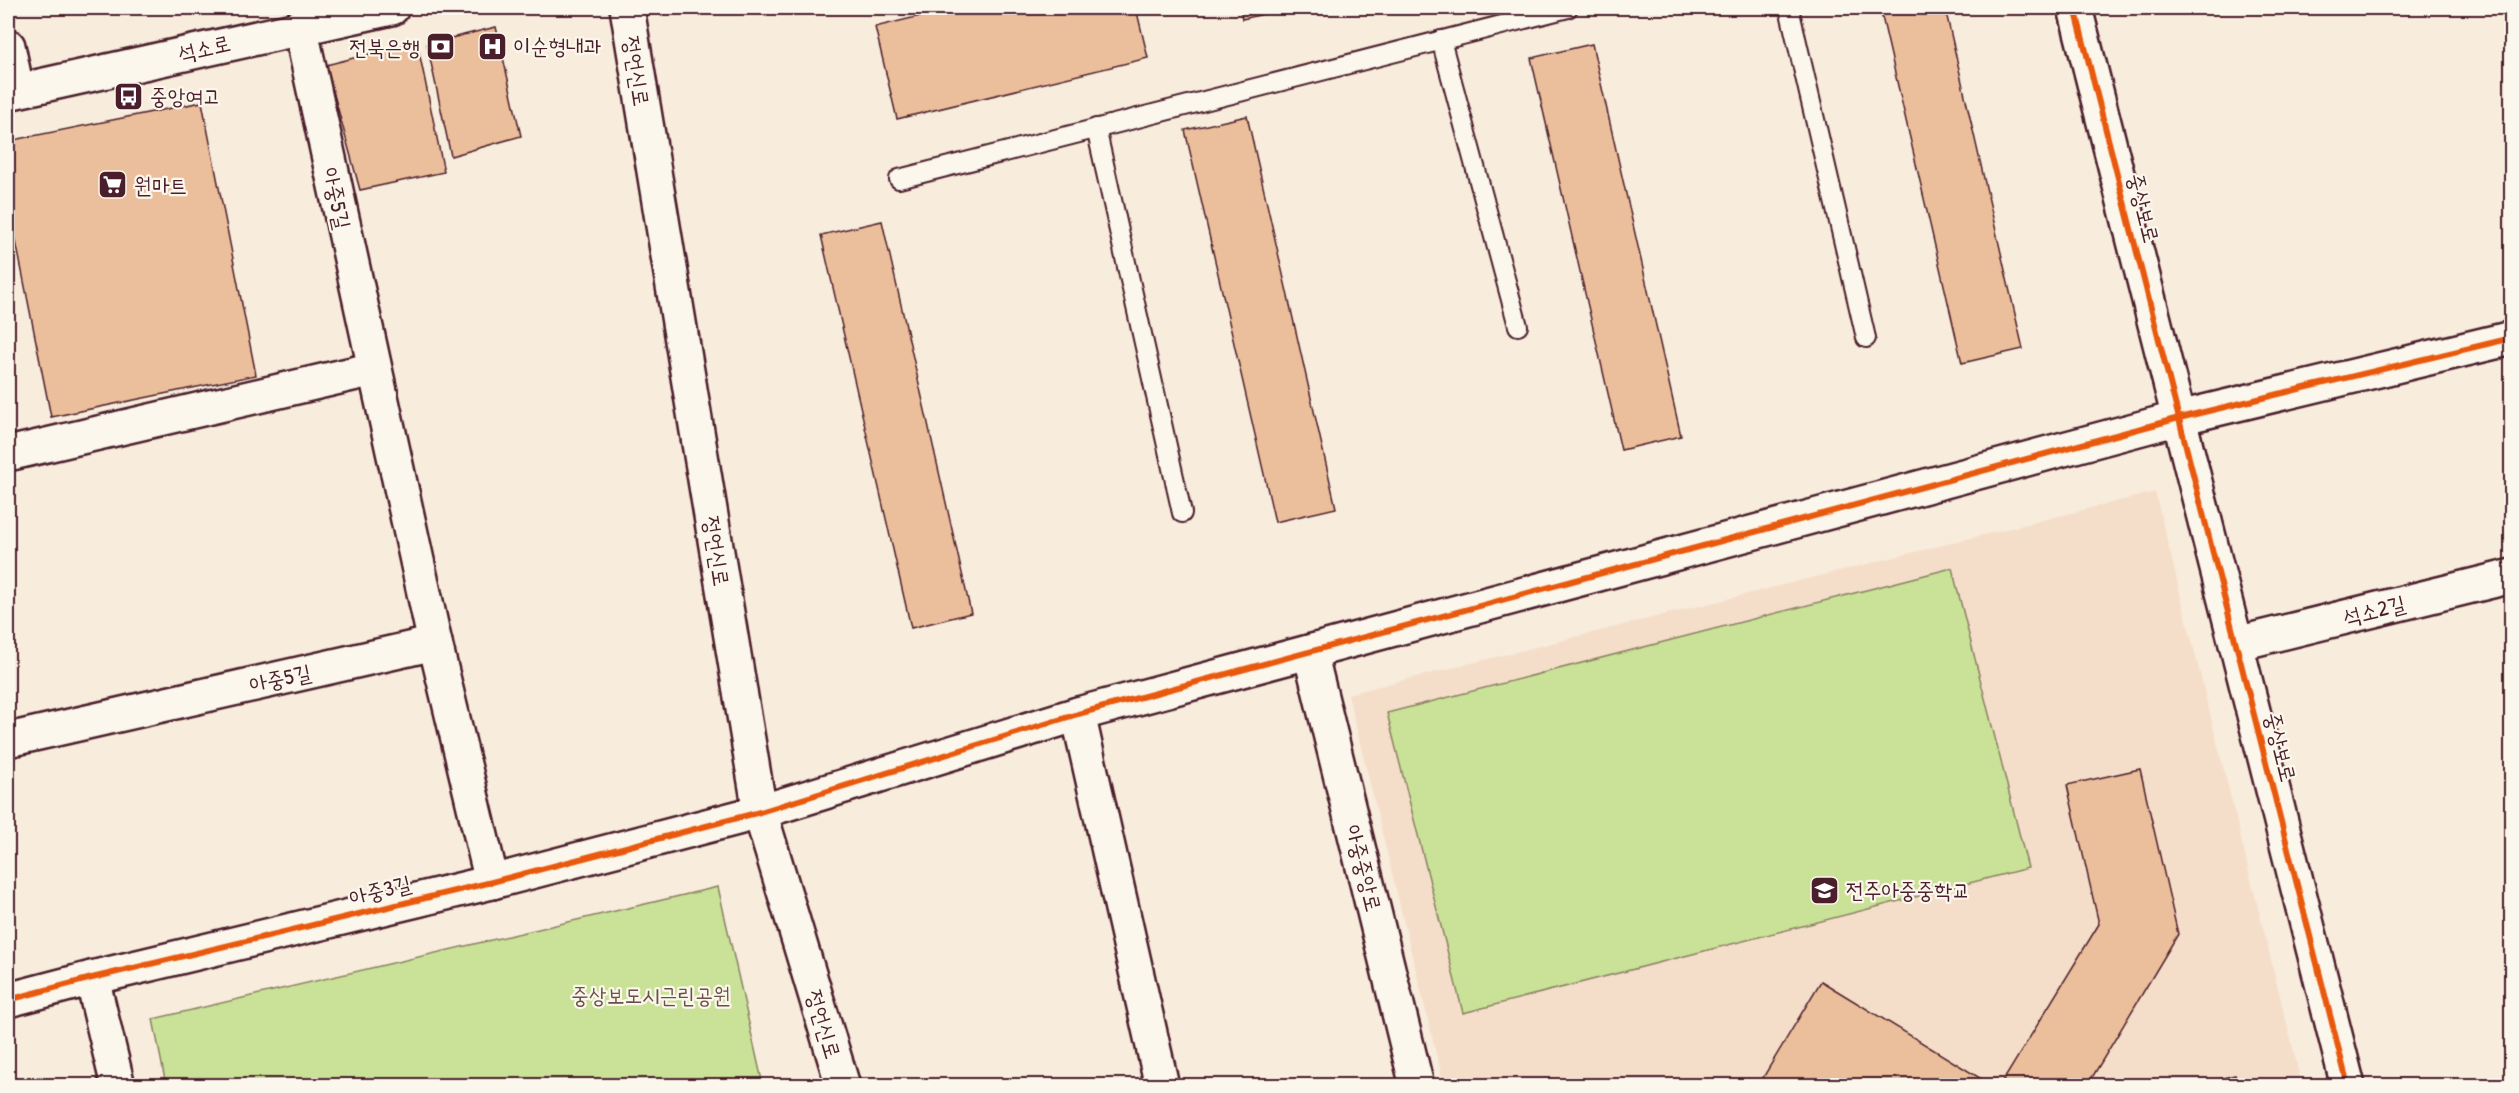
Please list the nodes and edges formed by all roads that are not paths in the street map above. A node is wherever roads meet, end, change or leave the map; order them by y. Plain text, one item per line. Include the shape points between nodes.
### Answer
1 (392, 8) edge
2 (627, 8) edge
3 (1568, 8) edge
4 (1789, 8) edge
5 (2075, 8) edge
6 (299, 17) edge
7 (1441, 40) junction
8 (8, 46) edge
9 (12, 91) edge
10 (1096, 128) junction
11 (899, 179) dead end
12 (1518, 326) dead end
13 (1866, 338) dead end
14 (2511, 338) edge
15 (375, 369) junction
16 (2179, 418) junction
17 (8, 454) edge
18 (1182, 513) dead end
19 (2511, 576) edge
20 (435, 643) junction
21 (2236, 644) junction
22 (1310, 652) junction
23 (1078, 714) junction
24 (8, 740) edge
25 (760, 812) junction
26 (492, 882) junction
27 (92, 978) junction
28 (8, 1000) edge
29 (118, 1086) edge
30 (843, 1086) edge
31 (1162, 1086) edge
32 (1417, 1086) edge
33 (2348, 1086) edge

1 - 6 street, 석소로
2 - 25 street, 정언신로
3 - 7 lane
4 - 13 lane
5 - 16 street, 중상보로
6 - 9 street, 석소로
6 - 15 street, 아중5길
7 - 10 lane
7 - 12 lane
8 - 9 street, 석소로
10 - 11 lane
10 - 18 lane
14 - 16 street
15 - 17 street
15 - 20 street, 아중5길
16 - 21 street, 중상보로
16 - 22 street, 아중3길
19 - 21 street, 석소2길
20 - 24 street, 아중5길
20 - 26 street, 아중5길
21 - 33 street, 중상보로
22 - 23 street, 아중3길
22 - 32 street, 아중중앙로
23 - 25 street, 아중3길
23 - 31 street
25 - 26 street, 아중3길
25 - 30 street, 정언신로
26 - 27 street, 아중3길
27 - 28 street, 아중3길
27 - 29 street

